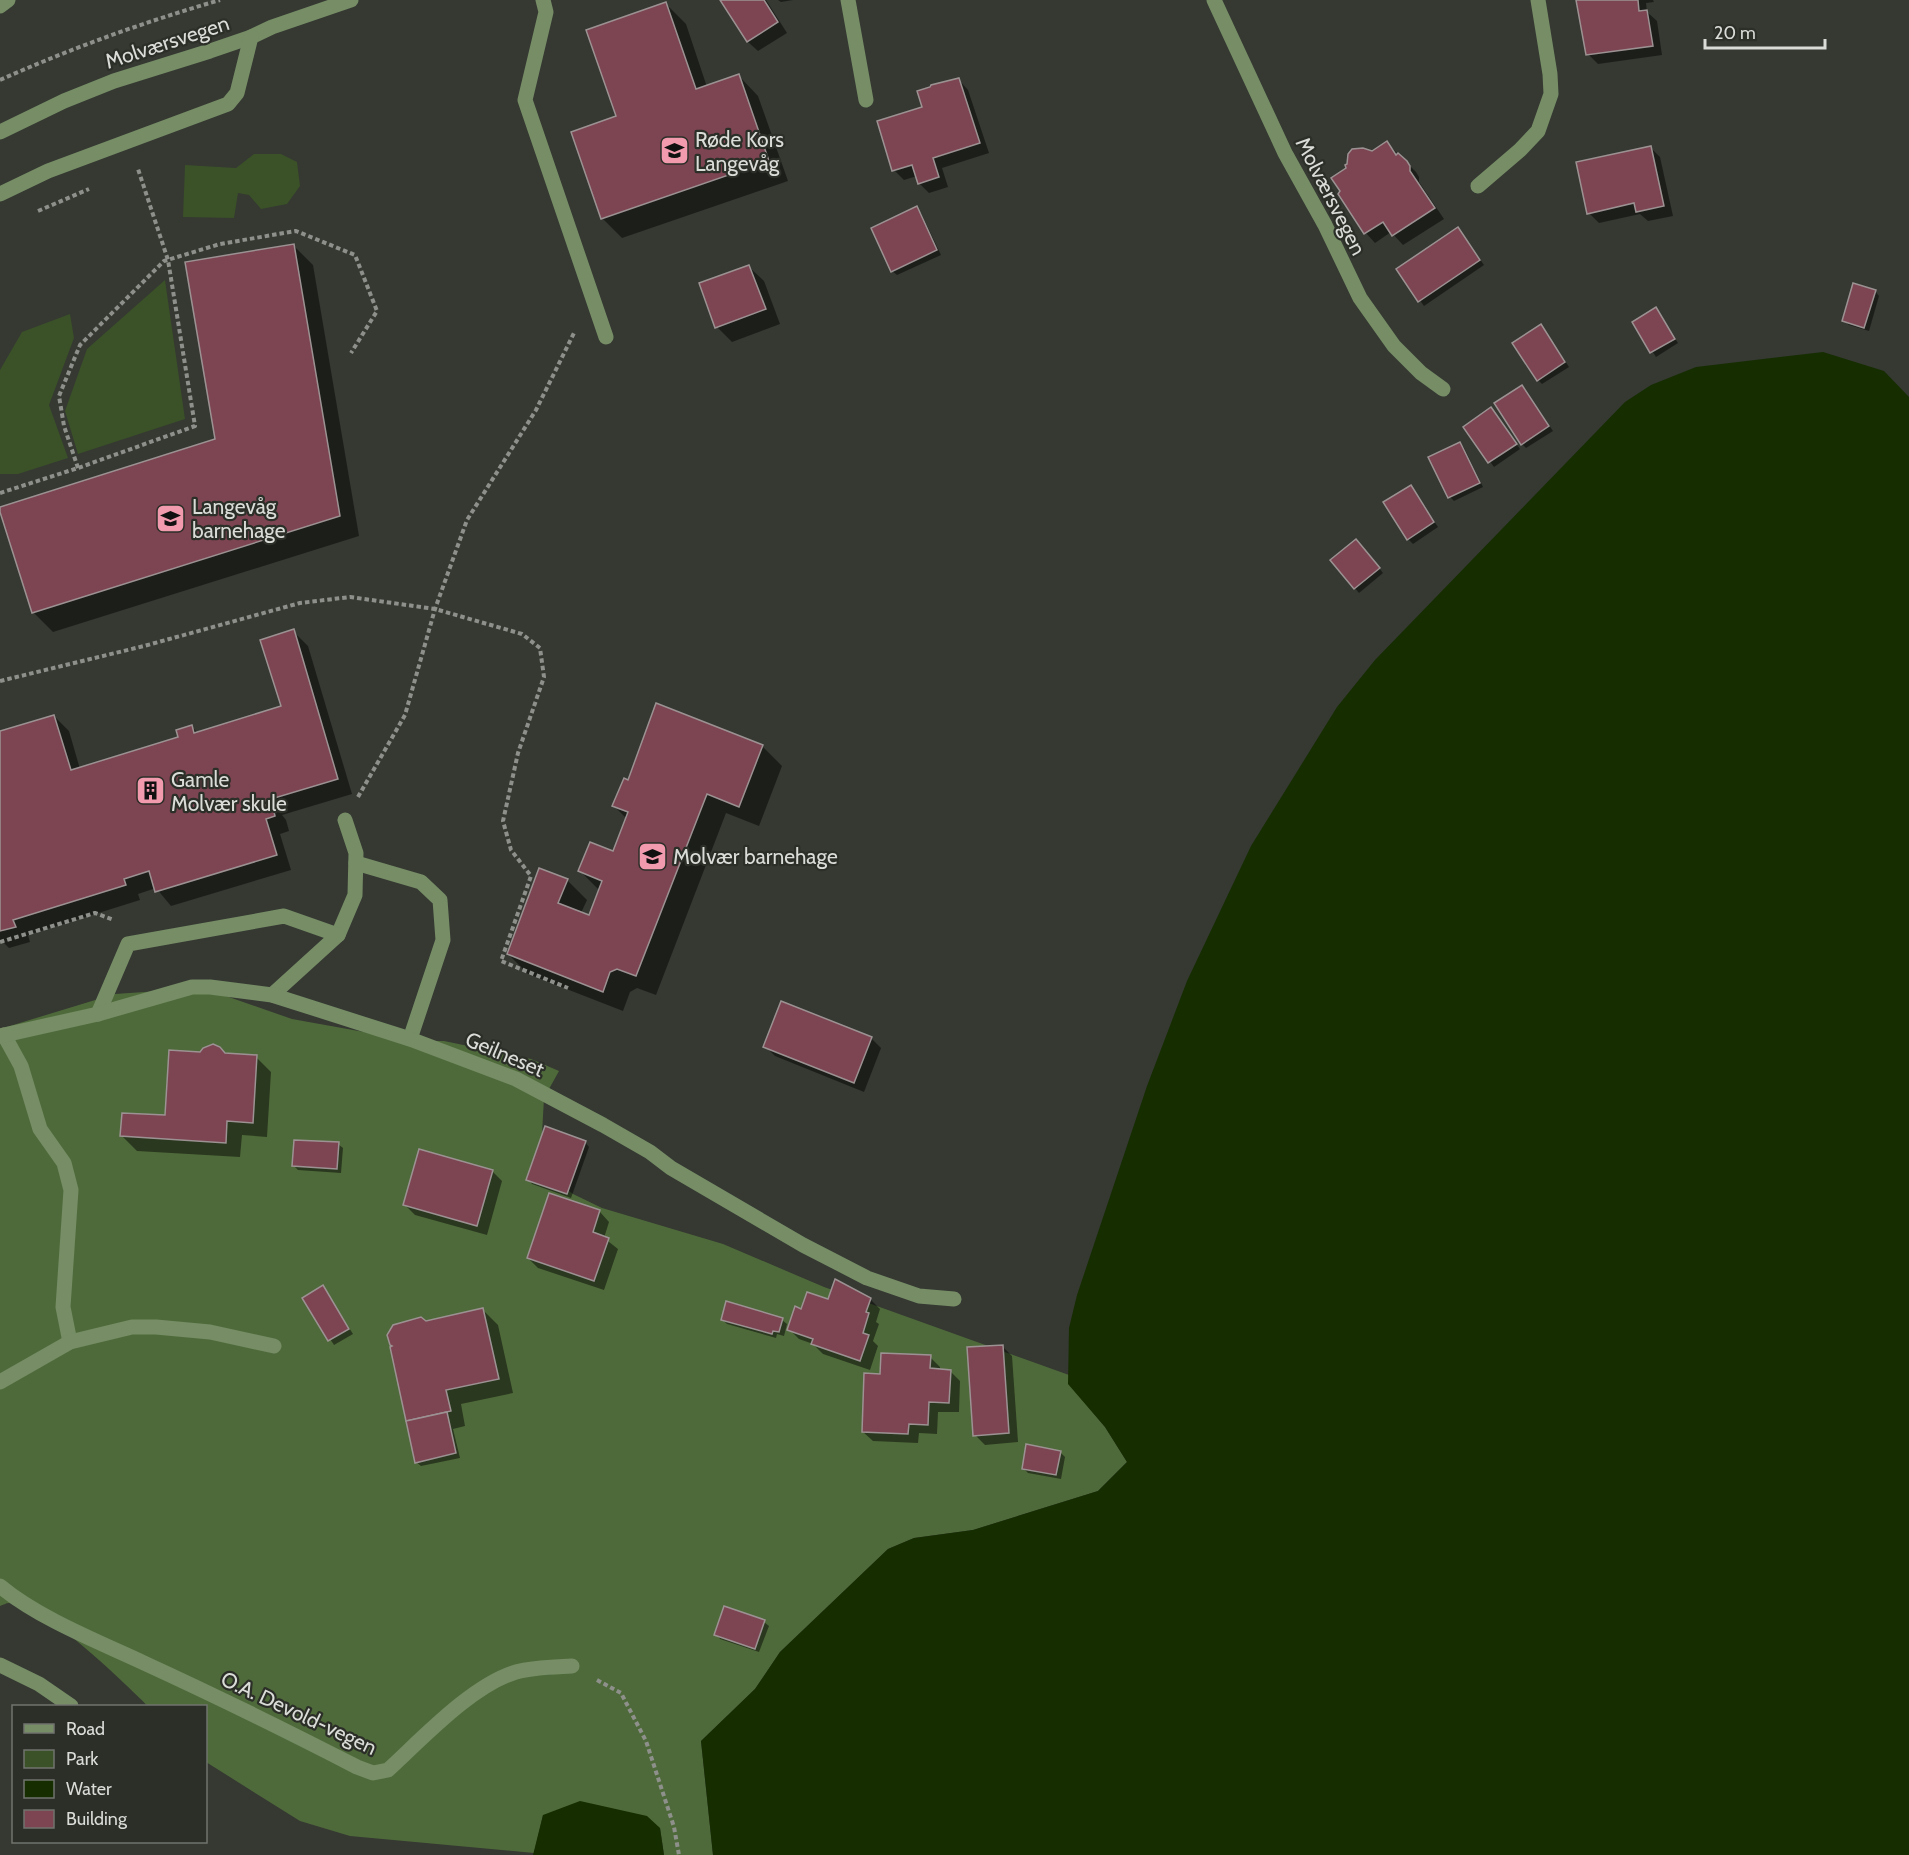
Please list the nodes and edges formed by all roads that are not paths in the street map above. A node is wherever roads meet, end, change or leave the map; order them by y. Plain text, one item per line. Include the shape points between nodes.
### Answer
1 (8, 0) edge
2 (351, 0) edge
3 (543, 0) edge
4 (848, 0) edge
5 (1214, 0) edge
6 (1538, 0) edge
7 (0, 6) edge
8 (251, 36) junction
9 (866, 100) dead end
10 (0, 132) edge
11 (1478, 186) dead end
12 (0, 194) edge
13 (606, 337) dead end
14 (1443, 389) dead end
15 (345, 820) road end
16 (356, 863) junction
17 (338, 935) junction
18 (272, 995) junction
19 (98, 1014) junction
20 (2, 1035) edge
21 (410, 1039) junction
22 (954, 1299) dead end
23 (70, 1341) junction
24 (274, 1346) dead end
25 (0, 1382) edge
26 (0, 1586) edge
27 (0, 1665) edge
28 (572, 1665) road end
29 (68, 1705) edge

1 - 7 street
2 - 8 street, Molværsvegen
3 - 13 street via 546,12 525,100
4 - 9 street
5 - 14 street, Molværsvegen via 1285,153 1360,298 1394,346
6 - 11 street via 1551,94 1538,131
8 - 10 street, Molværsvegen via 114,81
8 - 12 street via 237,93 228,104 48,171
15 - 16 street
16 - 17 street via 355,895
16 - 21 street via 422,882 440,900 443,940
17 - 18 street
17 - 19 street via 284,916 128,944
18 - 19 street, Geilneset via 192,987
18 - 21 street, Geilneset
19 - 20 street, Geilneset
20 - 23 street, Geilneset via 21,1066 40,1129 64,1163 71,1190 63,1307
21 - 22 street, Geilneset via 516,1079 867,1278 920,1296
23 - 24 street via 132,1327 156,1327 210,1332
23 - 25 street
26 - 28 street, O.A. Devold-vegen via 61,1624 373,1773 387,1770 465,1701 498,1680 538,1667
27 - 29 street via 39,1684

